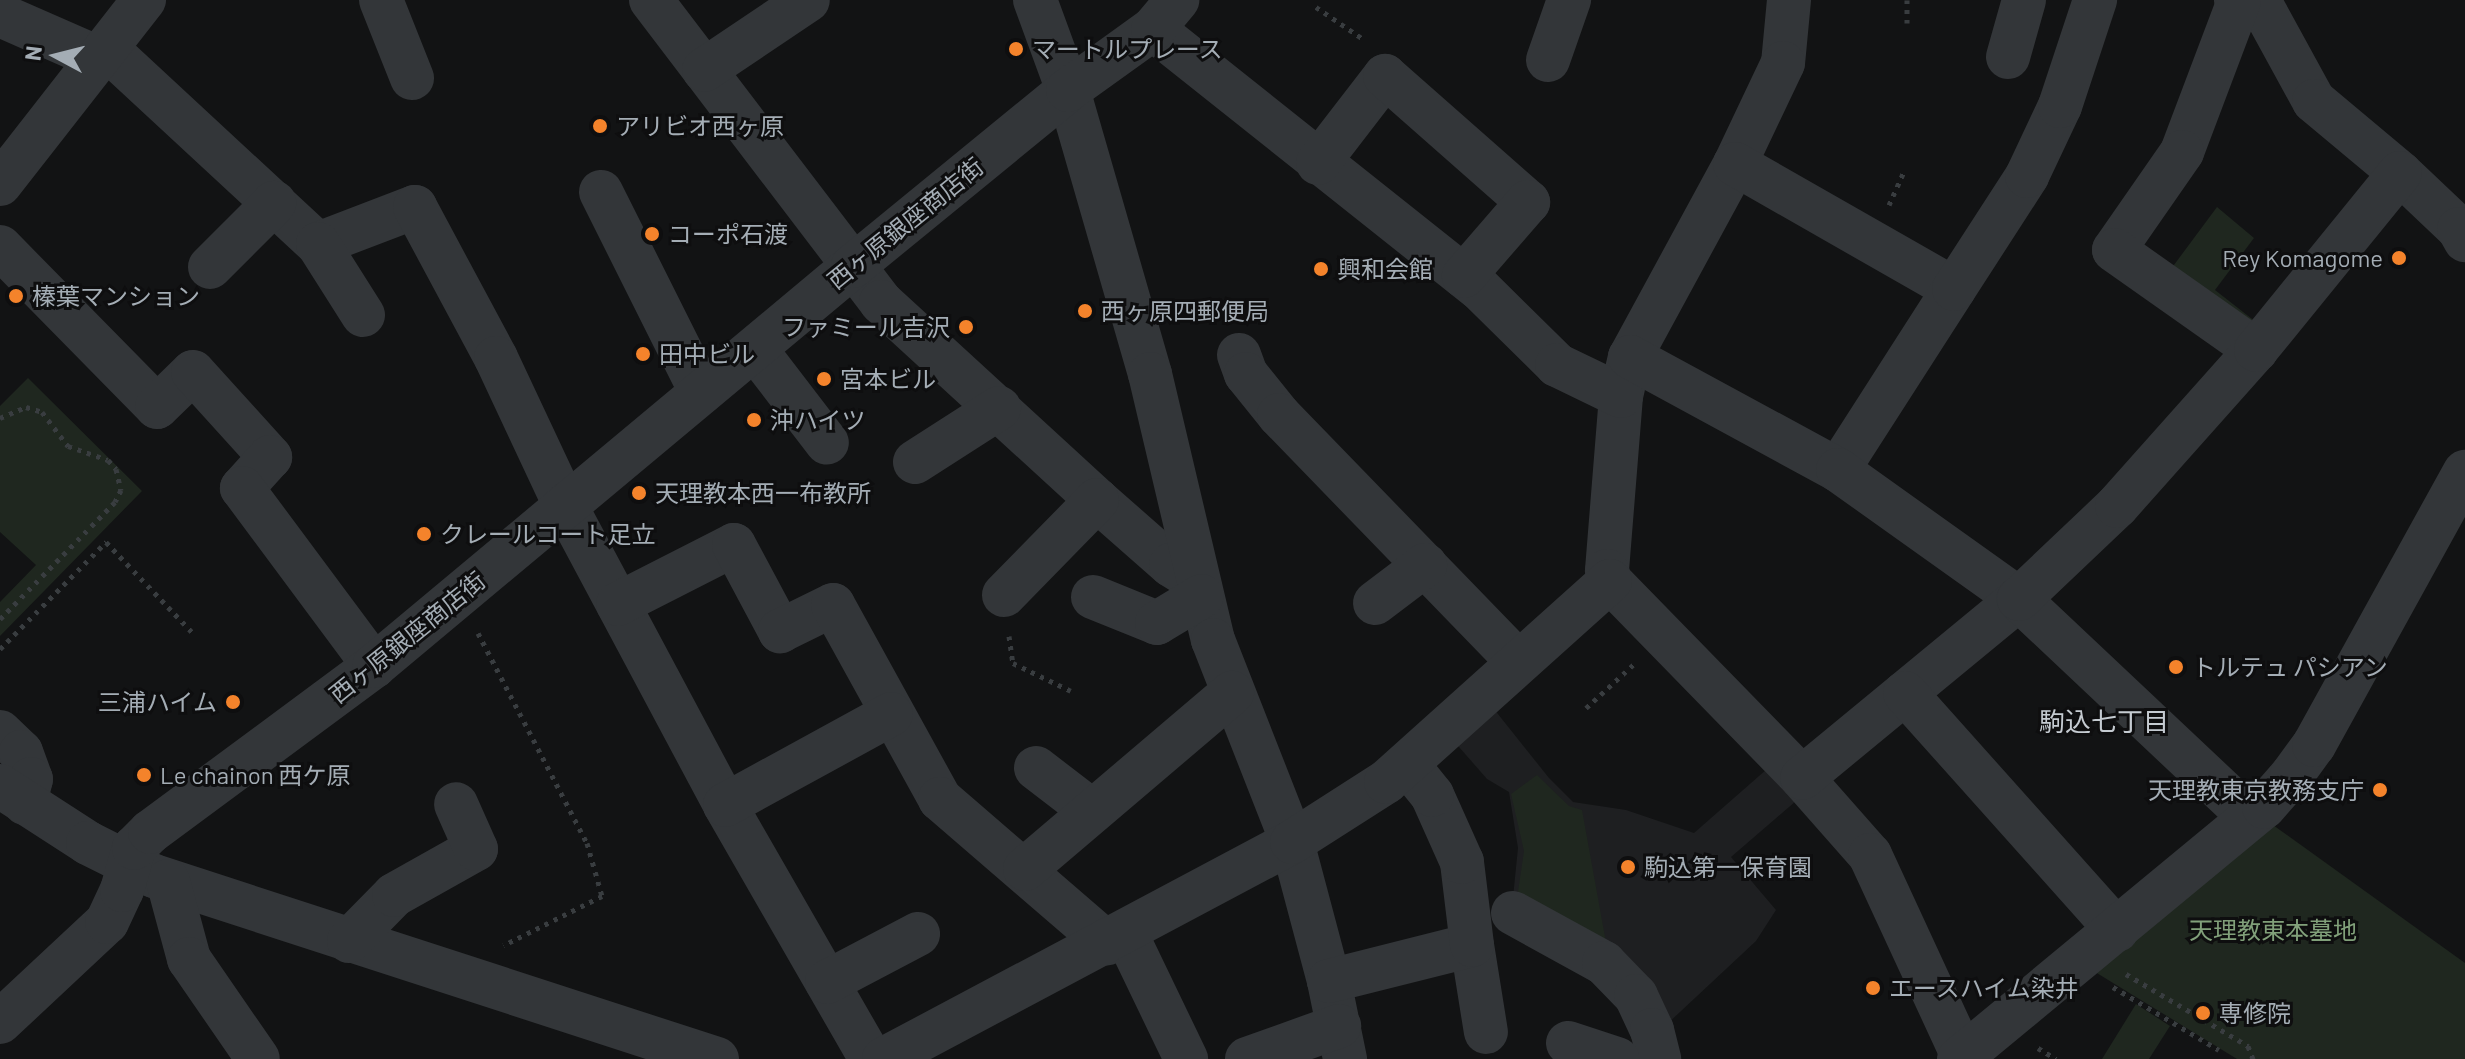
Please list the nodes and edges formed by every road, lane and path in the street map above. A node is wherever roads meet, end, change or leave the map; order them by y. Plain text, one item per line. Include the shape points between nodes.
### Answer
1 (144, 0) edge
2 (381, 0) edge
3 (651, 0) edge
4 (808, 0) edge
5 (1035, 0) edge
6 (1569, 0) edge
7 (1789, 0) edge
8 (1907, 0) edge
9 (2024, 0) edge
10 (2095, 0) edge
11 (2252, 2) edge
12 (1316, 7) dead end
13 (0, 15) edge
14 (1165, 15) edge
15 (1907, 23) dead end
16 (102, 53) junction
17 (2008, 57) dead end
18 (1548, 60) dead end
19 (704, 70) junction
20 (1385, 76) junction
21 (412, 78) dead end
22 (1068, 90) junction
23 (1318, 163) junction
24 (1735, 164) junction
25 (2400, 173) junction
26 (0, 184) edge
27 (601, 192) dead end
28 (274, 203) junction
29 (2463, 230) edge
30 (318, 244) junction
31 (0, 247) edge
32 (853, 266) junction
33 (210, 267) dead end
34 (1464, 276) junction
35 (1954, 289) junction
36 (363, 315) dead end
37 (755, 349) junction
38 (2256, 350) junction
39 (1239, 355) dead end
40 (1626, 376) junction
41 (701, 392) junction
42 (999, 408) junction
43 (0, 418) edge
44 (827, 443) dead end
45 (915, 462) dead end
46 (1838, 470) junction
47 (2465, 472) edge
48 (1097, 500) junction
49 (565, 505) junction
50 (1425, 565) junction
51 (1610, 581) junction
52 (1200, 589) junction
53 (1004, 595) joint
54 (459, 597) junction
55 (1093, 597) dead end
56 (2019, 599) junction
57 (1375, 603) dead end
58 (618, 604) junction
59 (0, 619) edge
60 (192, 632) dead end
61 (1664, 637) junction
62 (0, 649) edge
63 (1518, 662) junction
64 (374, 666) junction
65 (1071, 691) dead end
66 (1232, 693) junction
67 (1905, 693) junction
68 (1586, 708) dead end
69 (891, 714) junction
70 (0, 732) edge
71 (1407, 764) junction
72 (1036, 768) dead end
73 (1802, 778) junction
74 (13, 794) edge
75 (456, 804) dead end
76 (725, 805) junction
77 (1092, 811) junction
78 (2250, 817) junction
79 (1292, 842) junction
80 (127, 866) junction
81 (1025, 869) junction
82 (168, 881) junction
83 (1513, 913) dead end
84 (918, 934) dead end
85 (1116, 938) junction
86 (349, 941) junction
87 (1472, 945) junction
88 (2103, 954) junction
89 (462, 979) junction
90 (1329, 981) junction
91 (827, 982) junction
92 (0, 1022) edge
93 (1486, 1032) dead end
94 (1342, 1042) edge
95 (1568, 1043) dead end
96 (2219, 1050) dead end
97 (1960, 1057) edge
98 (258, 1059) edge
99 (717, 1059) edge
100 (871, 1059) edge
101 (884, 1059) edge
102 (1186, 1059) edge
103 (1247, 1059) edge
104 (1617, 1059) edge
105 (1659, 1059) edge
106 (2253, 1059) edge

1 - 16 street
2 - 21 street
3 - 19 street
4 - 19 street
5 - 22 street
6 - 18 street
7 - 24 street via 1783,63
8 - 15 path
9 - 17 street
10 - 35 street via 2060,106 2027,176
11 - 25 street via 2314,101
11 - 38 street via 2182,152 2114,250
12 - 20 path via 1386,55
13 - 16 street
14 - 22 street, 西ヶ原銀座商店街
14 - 23 street
16 - 26 street
16 - 28 street
19 - 32 street
20 - 23 street
20 - 34 street via 1528,202
22 - 32 street, 西ヶ原銀座商店街
22 - 52 street via 1150,374
23 - 34 street
24 - 35 street
24 - 40 street
25 - 29 street
25 - 38 street
27 - 41 street
28 - 30 street
28 - 33 street
30 - 36 street
30 - 49 street via 415,207 496,358
31 - 64 street via 157,407 193,372 270,457 242,488
32 - 37 street, 西ヶ原銀座商店街
32 - 42 street via 881,302
34 - 40 street via 1557,365
35 - 46 street
37 - 41 street, 西ヶ原銀座商店街
37 - 44 street
38 - 56 street via 2117,506
39 - 50 street via 1246,374 1279,415
40 - 46 street
40 - 51 street
41 - 49 street, 西ヶ原銀座商店街
42 - 45 street
42 - 48 street
43 - 59 path via 26,407 42,412 68,446 108,460 121,490
46 - 56 street
47 - 78 street via 2314,745
48 - 52 street
48 - 53 street
49 - 54 street, 西ヶ原銀座商店街
49 - 58 street
50 - 57 street
50 - 63 street
51 - 61 street
51 - 63 street
52 - 55 street via 1157,623
52 - 66 street
53 - 65 path via 1013,663
54 - 64 street, 西ヶ原銀座商店街
54 - 89 path via 587,843 602,896 481,956
56 - 67 street
56 - 78 street
58 - 69 street via 734,545 780,631 833,605
58 - 76 street
60 - 62 path via 106,542
61 - 68 path
61 - 73 street
63 - 71 street
64 - 80 street, 西ヶ原銀座商店街 via 150,832 134,848
66 - 77 street
66 - 79 street
67 - 73 street
67 - 88 street
69 - 76 street
69 - 81 street via 940,799
70 - 74 street via 21,752 31,779
71 - 79 street
71 - 87 street via 1432,795 1462,862
72 - 77 street
73 - 97 street via 1870,855
74 - 80 street
75 - 86 street via 476,849 394,895
76 - 91 street
77 - 81 street
78 - 88 street
79 - 85 street
79 - 90 street
80 - 82 street
80 - 92 street, 西ヶ原銀座商店街 via 107,922
81 - 85 street
82 - 86 street
82 - 98 street via 189,959
83 - 105 street via 1604,963 1636,996
84 - 91 street
85 - 101 street
85 - 102 street
86 - 89 street
87 - 90 street
87 - 93 street
88 - 96 path
88 - 97 street
88 - 106 path via 2248,1046
89 - 99 street
90 - 94 street
91 - 100 street
94 - 103 street
95 - 104 street

